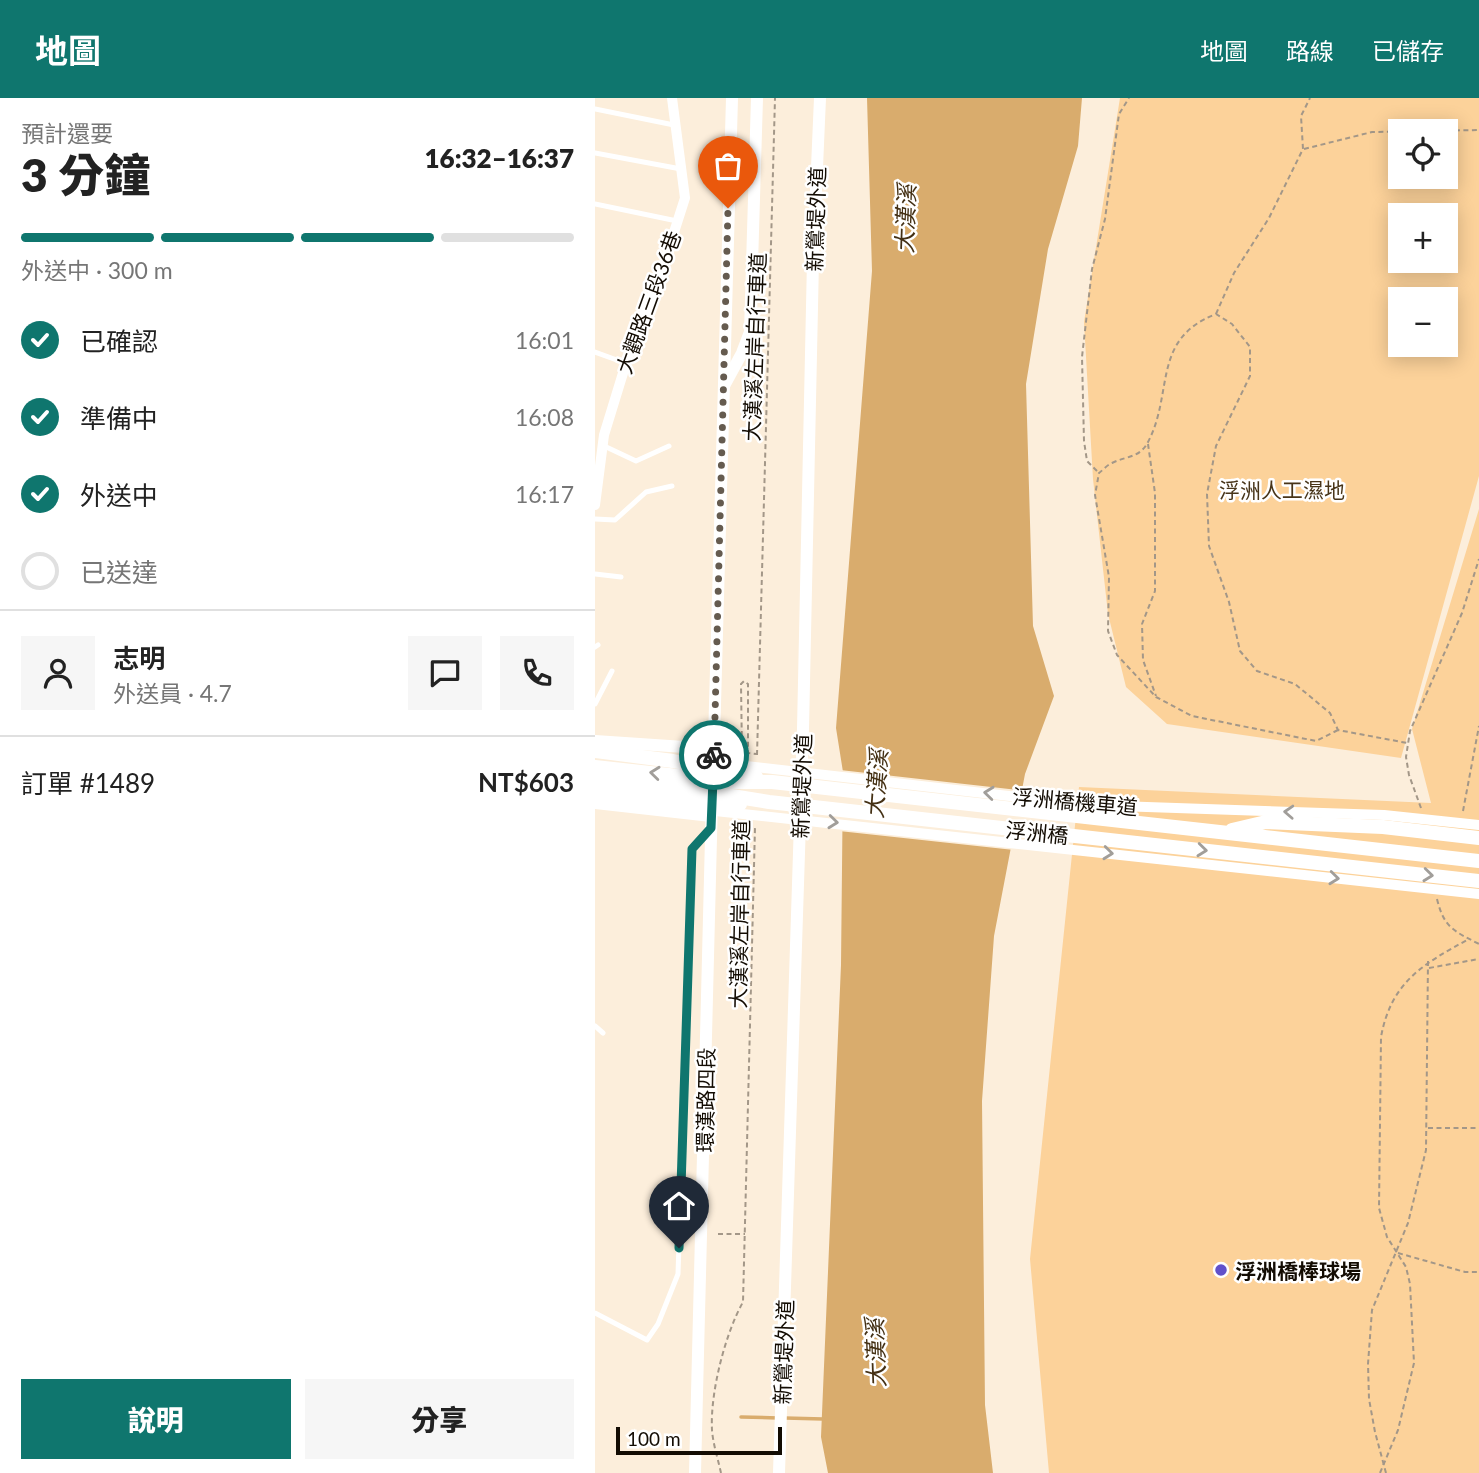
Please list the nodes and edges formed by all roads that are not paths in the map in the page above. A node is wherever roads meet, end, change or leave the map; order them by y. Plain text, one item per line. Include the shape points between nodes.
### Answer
1 (673, 98) edge
2 (732, 98) edge
3 (757, 98) edge
4 (820, 98) edge
5 (595, 109) edge
6 (676, 125) junction
7 (595, 153) edge
8 (681, 169) junction
9 (595, 204) edge
10 (677, 221) junction
11 (595, 352) edge
12 (626, 363) junction
13 (723, 390) junction
14 (600, 437) edge
15 (669, 446) dead end
16 (672, 486) dead end
17 (595, 505) edge
18 (595, 519) edge
19 (595, 574) edge
20 (621, 577) dead end
21 (612, 671) dead end
22 (598, 690) edge
23 (595, 704) edge
24 (595, 741) edge
25 (619, 743) junction
26 (714, 749) junction
27 (595, 751) edge
28 (673, 761) junction
29 (595, 766) edge
30 (595, 780) edge
31 (772, 782) junction
32 (595, 791) edge
33 (595, 797) edge
34 (769, 802) junction
35 (595, 803) edge
36 (617, 806) junction
37 (1322, 814) junction
38 (711, 822) junction
39 (1479, 825) edge
40 (1479, 831) edge
41 (1224, 832) junction
42 (1479, 838) edge
43 (1479, 861) edge
44 (1479, 881) edge
45 (1479, 894) edge
46 (595, 1026) edge
47 (603, 1033) dead end
48 (595, 1313) edge
49 (695, 1473) edge
50 (779, 1473) edge

1 - 6 street, 大觀路三段36巷
2 - 13 street, 環漢路四段
3 - 13 street via 750,332
4 - 50 street, 新鶯堤外道
5 - 6 lane
6 - 8 street, 大觀路三段36巷
7 - 8 lane
8 - 10 street, 大觀路三段36巷 via 685,198
9 - 10 lane
10 - 12 street, 大觀路三段36巷
11 - 12 lane
12 - 14 street, 大觀路三段36巷
13 - 26 street, 環漢路四段
14 - 15 lane via 636,461
14 - 17 street, 大觀路三段36巷
16 - 18 lane via 646,492 615,520
19 - 20 lane
21 - 22 lane
22 - 23 lane
24 - 25 street
25 - 26 street
25 - 36 street via 631,746 630,796
26 - 38 street, 環漢路四段
27 - 28 main road
28 - 31 main road
37 -> 28 street, 浮洲橋機車道 via 1088,805
31 -> 29 main road, 浮洲橋 via 733,782
30 - 34 main road, 浮洲橋
31 - 41 main road, 浮洲橋
32 - 34 main road via 713,805
33 -> 45 street
34 -> 44 main road, 浮洲橋
35 - 36 street
36 - 38 street
37 - 39 street, 浮洲橋機車道
37 - 40 street
38 - 48 lane via 692,849 678,1275 647,1340
38 - 49 street, 環漢路四段
41 - 42 main road, 浮洲橋 via 1266,822 1383,827
41 - 43 main road, 浮洲橋
46 - 47 lane

